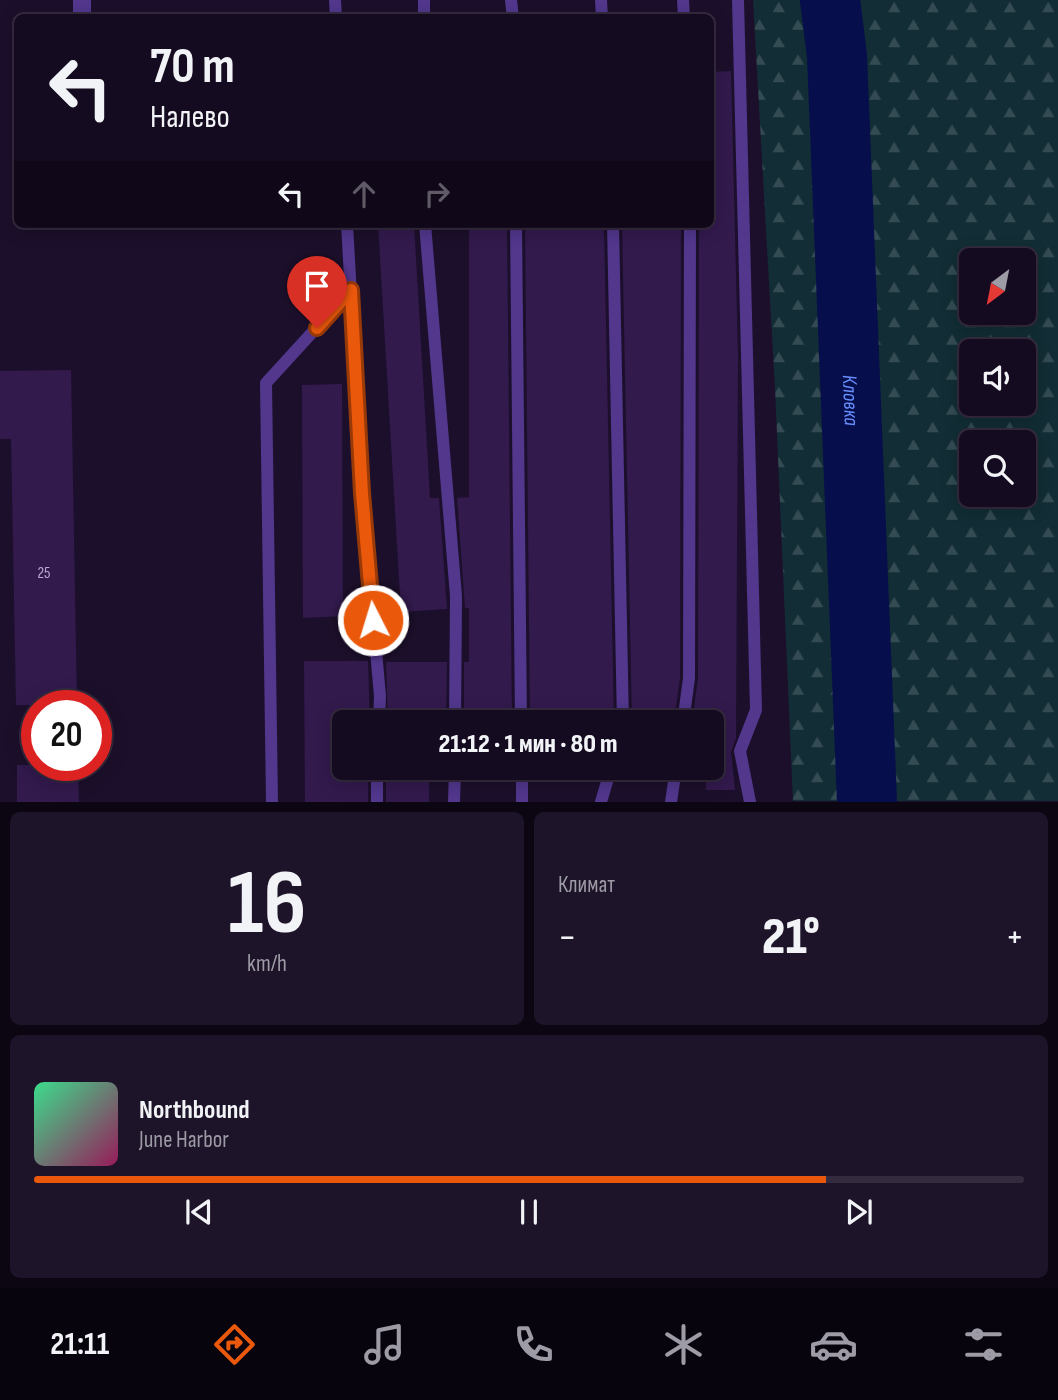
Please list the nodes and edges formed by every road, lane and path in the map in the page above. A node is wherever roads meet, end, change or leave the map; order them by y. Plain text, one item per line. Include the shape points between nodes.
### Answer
1 (738, 0) edge
2 (347, 228) edge
3 (425, 228) edge
4 (516, 228) edge
5 (613, 228) edge
6 (690, 228) edge
7 (351, 290) junction
8 (379, 710) edge
9 (455, 710) edge
10 (521, 710) edge
11 (623, 710) edge
12 (685, 710) edge
13 (377, 780) edge
14 (455, 780) edge
15 (522, 780) edge
16 (607, 780) edge
17 (674, 780) edge
18 (272, 802) edge
19 (377, 802) edge
20 (454, 802) edge
21 (522, 802) edge
22 (601, 802) edge
23 (671, 802) edge
24 (750, 802) edge

1 - 24 lane via 756,709 740,751
2 - 7 lane
3 - 9 lane via 456,596
4 - 10 lane
5 - 11 lane
6 - 12 lane via 689,678
7 - 8 lane
7 - 18 lane via 266,383
13 - 19 lane
14 - 20 lane
15 - 21 lane
16 - 22 lane
17 - 23 lane

